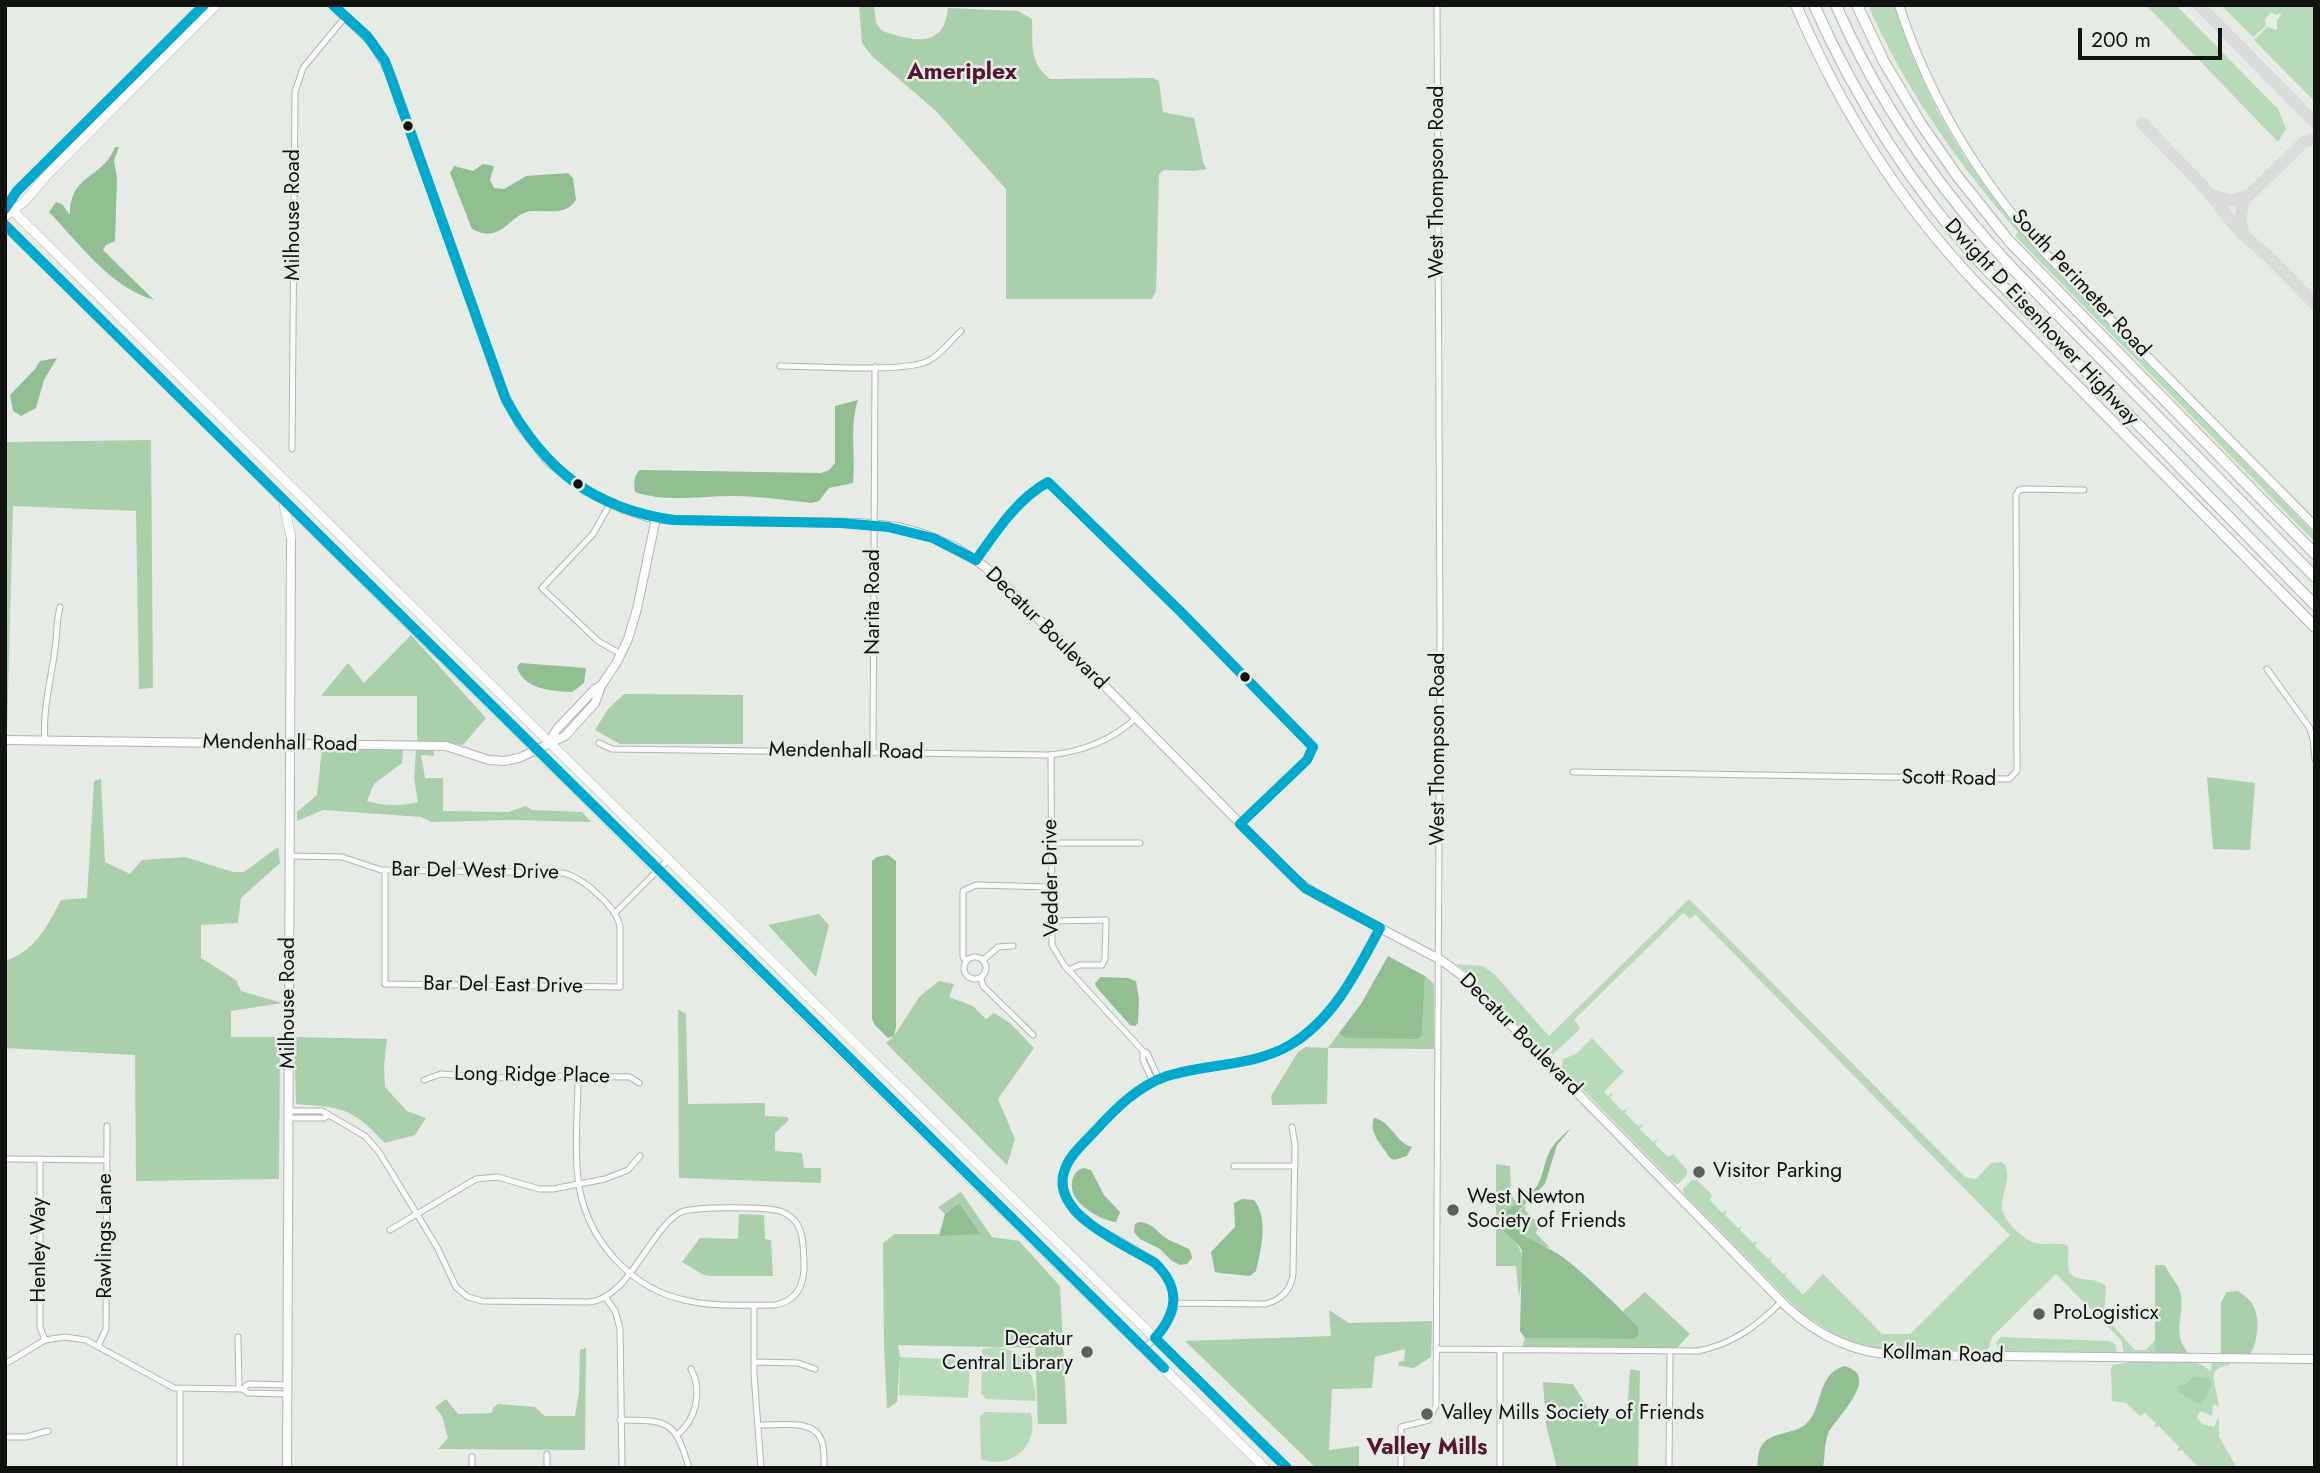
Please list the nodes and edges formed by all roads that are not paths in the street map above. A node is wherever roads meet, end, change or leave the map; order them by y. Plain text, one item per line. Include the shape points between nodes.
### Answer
1 (204, 5) edge
2 (216, 5) edge
3 (333, 5) edge
4 (1437, 5) edge
5 (1796, 5) edge
6 (1814, 5) edge
7 (1836, 5) edge
8 (1899, 5) edge
9 (1857, 6) edge
10 (346, 16) junction
11 (7, 209) edge
12 (5, 225) edge
13 (961, 331) dead end
14 (780, 366) dead end
15 (875, 367) junction
16 (292, 449) dead end
17 (2084, 490) dead end
18 (282, 500) junction
19 (610, 503) junction
20 (656, 518) junction
21 (874, 523) junction
22 (2315, 526) edge
23 (318, 536) junction
24 (290, 537) junction
25 (2315, 554) edge
26 (2315, 577) edge
27 (2315, 605) edge
28 (60, 607) dead end
29 (2315, 627) edge
30 (621, 654) junction
31 (2267, 668) dead end
32 (1136, 718) junction
33 (5, 740) edge
34 (45, 741) junction
35 (549, 742) junction
36 (599, 743) dead end
37 (290, 744) junction
38 (535, 750) junction
39 (873, 753) junction
40 (1051, 755) junction
41 (2315, 759) edge
42 (1573, 772) dead end
43 (1051, 843) junction
44 (1140, 843) dead end
45 (289, 856) junction
46 (668, 860) junction
47 (385, 870) junction
48 (658, 870) junction
49 (1051, 887) junction
50 (615, 913) junction
51 (1051, 921) junction
52 (1380, 928) junction
53 (1013, 946) dead end
54 (1438, 959) junction
55 (967, 960) junction
56 (983, 960) junction
57 (1068, 970) junction
58 (981, 978) junction
59 (1033, 1035) dead end
60 (578, 1077) junction
61 (424, 1080) dead end
62 (1156, 1081) junction
63 (639, 1083) dead end
64 (289, 1115) junction
65 (107, 1126) dead end
66 (1292, 1127) dead end
67 (640, 1156) dead end
68 (5, 1159) edge
69 (40, 1159) junction
70 (107, 1160) junction
71 (1234, 1166) dead end
72 (1295, 1166) junction
73 (579, 1185) junction
74 (416, 1214) junction
75 (390, 1230) dead end
76 (629, 1273) junction
77 (606, 1298) junction
78 (1782, 1301) junction
79 (1175, 1303) junction
80 (754, 1305) junction
81 (238, 1337) dead end
82 (1155, 1338) junction
83 (45, 1340) junction
84 (98, 1346) junction
85 (1144, 1349) junction
86 (1436, 1349) junction
87 (1500, 1349) junction
88 (1670, 1353) junction
89 (2315, 1359) edge
90 (754, 1362) junction
91 (5, 1364) edge
92 (815, 1368) dead end
93 (691, 1369) dead end
94 (180, 1388) junction
95 (241, 1389) junction
96 (287, 1390) junction
97 (620, 1420) junction
98 (758, 1425) junction
99 (48, 1431) dead end
100 (677, 1435) junction
101 (5, 1437) edge
102 (547, 1454) dead end
103 (472, 1457) dead end
104 (180, 1468) edge
105 (287, 1468) edge
106 (472, 1468) edge
107 (547, 1468) edge
108 (622, 1468) edge
109 (690, 1468) edge
110 (761, 1468) edge
111 (824, 1468) edge
112 (1265, 1468) edge
113 (1287, 1468) edge
114 (1401, 1468) edge
115 (1500, 1468) edge
116 (1669, 1468) edge

1 - 11 main road via 17,191
2 - 11 main road
3 - 10 street
4 - 54 street, West Thompson Road
5 - 29 highway via 1863,136 1943,247
6 - 27 highway, Dwight D Eisenhower Highway via 1886,142 1957,237
7 - 26 highway, Dwight D Eisenhower Highway via 1894,117 1972,223
8 - 22 street, South Perimeter Road via 1946,115 2015,218
9 - 25 highway via 1921,124 2009,242
10 - 16 street, Milhouse Road via 307,62 295,89
10 - 19 street, Decatur Boulevard via 375,46 390,73 515,418 555,468
11 - 35 main road
12 - 18 main road
13 - 15 street via 926,362
14 - 15 street
15 - 21 street, Narita Road
17 - 42 street, Scott Road via 2024,489 2016,495 2017,771 2009,779
18 - 23 main road
18 - 24 main road
19 - 20 street, Decatur Boulevard
19 - 30 street via 593,534 542,587 598,641
20 - 21 street, Decatur Boulevard
20 - 30 street via 635,615
21 - 32 street, Decatur Boulevard via 927,535 984,566
21 - 39 street, Narita Road
23 - 24 main road via 304,530
23 - 38 main road
24 - 37 street, Milhouse Road
28 - 34 street via 45,699
30 - 35 street via 601,686
31 - 41 street via 2309,727
32 - 40 street, Mendenhall Road via 1093,746
32 - 52 street, Decatur Boulevard via 1299,883
33 - 34 street, Mendenhall Road
34 - 37 street, Mendenhall Road
35 - 38 street, Mendenhall Road
35 - 46 main road
36 - 39 street, Mendenhall Road via 612,749
37 - 38 street, Mendenhall Road via 446,746 504,761
37 - 45 street, Milhouse Road
38 - 48 main road
39 - 40 street, Mendenhall Road
40 - 43 street, Vedder Drive
43 - 44 street
43 - 49 street, Vedder Drive
45 - 47 street, Bar Del West Drive via 341,857
45 - 64 street, Milhouse Road
46 - 48 street
46 - 82 main road
47 - 50 street, Bar Del West Drive via 569,874 584,882
47 - 50 street, Bar Del East Drive via 385,984 621,988 620,926
48 - 50 street
48 - 85 main road
49 - 51 street, Vedder Drive
49 - 55 street via 976,885 963,891 963,957
51 - 57 street, Vedder Drive via 1052,945
51 - 57 street via 1106,920 1102,965
52 - 54 street, Decatur Boulevard
52 - 62 street via 1340,1001 1301,1038 1256,1059
53 - 56 street via 998,947
54 - 78 street, Decatur Boulevard via 1468,981
54 - 86 street, West Thompson Road
55 - 56 street
55 - 58 street via 967,976
56 - 58 street via 986,970
57 - 62 street, Vedder Drive via 1143,1051 1143,1060
58 - 59 street via 983,986
60 - 61 street, Long Ridge Place via 441,1074
60 - 63 street, Long Ridge Place via 630,1077
60 - 73 street
62 - 79 street via 1128,1099 1072,1156 1063,1186 1067,1203 1078,1217 1162,1268
64 - 74 street via 329,1115 356,1128 372,1143
64 - 96 street, Milhouse Road
65 - 70 street, Rawlings Lane
66 - 72 street
67 - 73 street via 628,1170
68 - 69 street
69 - 70 street
69 - 83 street, Henley Way via 40,1327
70 - 84 street, Rawlings Lane via 106,1329
71 - 72 street
72 - 79 street via 1293,1274 1288,1289 1278,1300 1264,1304
73 - 74 street via 546,1190 500,1177 480,1178
73 - 76 street via 594,1231
74 - 75 street
74 - 77 street via 456,1286 470,1298 589,1303
76 - 77 street
76 - 80 street via 679,1299
76 - 80 street via 672,1220 687,1210 775,1210 791,1217 802,1237 802,1286 780,1304
77 - 97 street via 620,1328
78 - 88 street via 1731,1341 1705,1350
78 - 89 street, Kollman Road via 1831,1339 1883,1354
79 - 82 street via 1170,1320
80 - 90 street
81 - 95 street
82 - 85 street
82 - 113 main road
83 - 84 street via 65,1336
83 - 91 street
84 - 94 street
85 - 112 main road
86 - 87 street
86 - 114 street, West Thompson Road via 1436,1406 1429,1420 1401,1427
87 - 88 street
87 - 115 street
88 - 116 street
90 - 92 street
90 - 98 street
93 - 100 street via 696,1379 695,1414
94 - 95 street
94 - 104 street
95 - 96 street via 248,1393
96 - 105 street, Milhouse Road
97 - 100 street via 660,1422
97 - 108 street
98 - 110 street
98 - 111 street via 813,1429 822,1441
99 - 101 street
100 - 109 street
102 - 107 street
103 - 106 street

